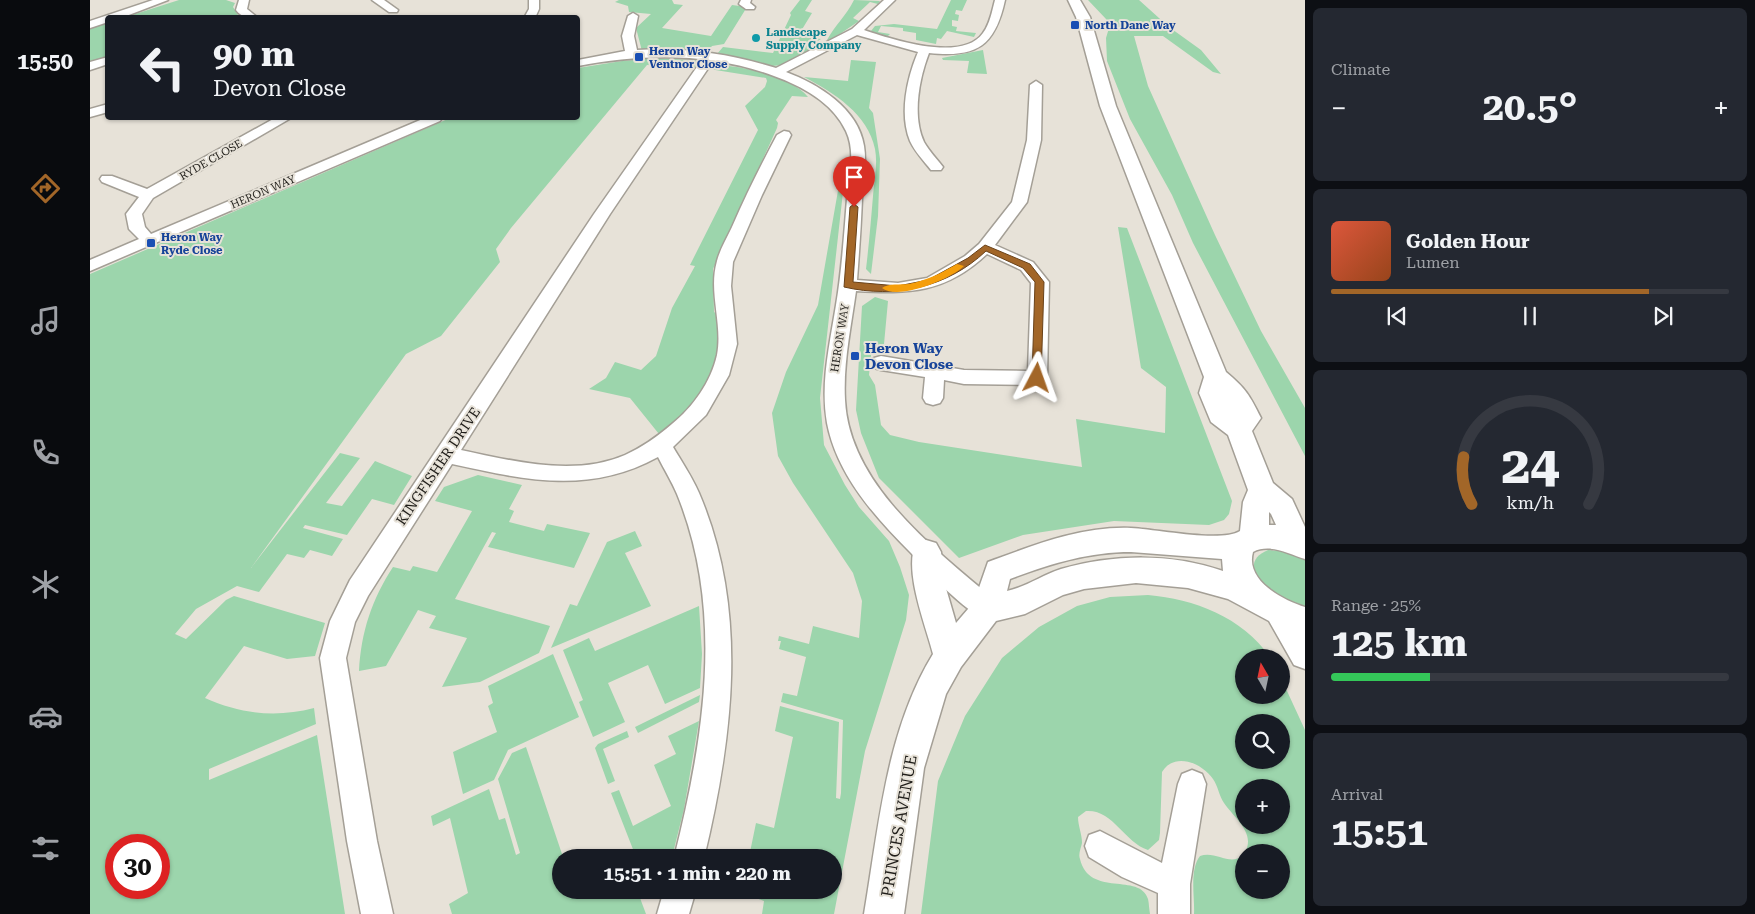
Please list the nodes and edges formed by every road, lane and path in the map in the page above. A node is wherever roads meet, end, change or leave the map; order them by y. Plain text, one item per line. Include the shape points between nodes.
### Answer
1 (163, 0) edge
2 (244, 0) edge
3 (377, 0) edge
4 (534, 0) edge
5 (890, 0) edge
6 (1000, 0) edge
7 (1074, 0) edge
8 (393, 10) dead end
9 (117, 15) edge
10 (245, 15) edge
11 (531, 15) edge
12 (633, 16) dead end
13 (105, 19) edge
14 (90, 25) edge
15 (856, 31) junction
16 (925, 50) junction
17 (632, 55) junction
18 (105, 61) edge
19 (700, 61) junction
20 (580, 63) edge
21 (90, 66) edge
22 (778, 72) junction
23 (1036, 85) dead end
24 (105, 109) edge
25 (90, 113) edge
26 (258, 120) dead end
27 (430, 120) edge
28 (278, 121) edge
29 (784, 135) dead end
30 (936, 167) dead end
31 (107, 180) dead end
32 (148, 195) junction
33 (150, 241) junction
34 (985, 247) junction
35 (90, 266) edge
36 (848, 285) junction
37 (881, 363) dead end
38 (935, 372) junction
39 (933, 398) dead end
40 (662, 446) junction
41 (447, 454) junction
42 (1262, 490) junction
43 (1247, 542) junction
44 (1303, 546) edge
45 (926, 552) junction
46 (987, 609) junction
47 (1282, 611) edge
48 (1305, 654) edge
49 (950, 656) junction
50 (1192, 784) dead end
51 (1100, 846) dead end
52 (691, 849) edge
53 (1174, 884) junction
54 (677, 899) edge
55 (377, 914) edge
56 (673, 914) edge
57 (884, 914) edge
58 (1174, 914) edge

1 - 9 street
2 - 10 street via 241,10
3 - 8 street
4 - 11 street
5 - 15 street
6 - 16 street via 990,30 974,46 948,51
7 - 42 street via 1083,16 1108,106 1216,377 1211,393 1220,415 1239,430
12 - 17 street via 628,36
13 - 14 street
15 - 16 street
15 - 22 street
16 - 30 street via 917,66 912,112 916,140
17 - 19 street, HERON WAY
17 - 20 street, HERON WAY
18 - 21 street
19 - 22 street, HERON WAY via 731,59
19 - 41 street, KINGFISHER DRIVE
22 - 36 street, HERON WAY via 808,86 831,103 854,131 857,158
23 - 34 street via 1034,140 1019,202
24 - 25 street
26 - 28 street, RYDE CLOSE
27 - 33 street, HERON WAY
28 - 32 street, RYDE CLOSE
29 - 40 street via 725,262 721,293 728,330 726,357 714,386 696,414
31 - 32 street
32 - 33 street, RYDE CLOSE via 134,214 137,229
33 - 35 street, HERON WAY
34 - 36 street via 972,260 931,283 898,288
34 - 38 street via 1026,266 1040,282 1037,378 964,377
36 - 45 street, HERON WAY via 834,372 833,405 842,444 864,485
37 - 38 street
38 - 39 street
40 - 41 street via 617,467 575,474 525,472
40 - 52 street via 692,498 714,583 718,702 712,758
41 - 55 street, KINGFISHER DRIVE via 359,588 343,621 333,658 362,842
42 - 43 street via 1254,502 1256,518
42 - 44 street via 1282,507
43 - 44 street via 1267,536
43 - 46 street, PRINCES AVENUE via 1222,549 1123,540 1054,550 998,571
43 - 47 street via 1236,560 1238,570 1251,590
45 - 46 street, HERON WAY
45 - 49 street via 928,578
46 - 47 street via 1025,600 1058,584 1098,573 1137,571 1195,575 1236,587
46 - 49 street, PRINCES AVENUE
47 - 48 street
49 - 57 street, PRINCES AVENUE via 931,688 906,768
50 - 53 street
51 - 53 street via 1132,866
53 - 58 street
54 - 56 street

